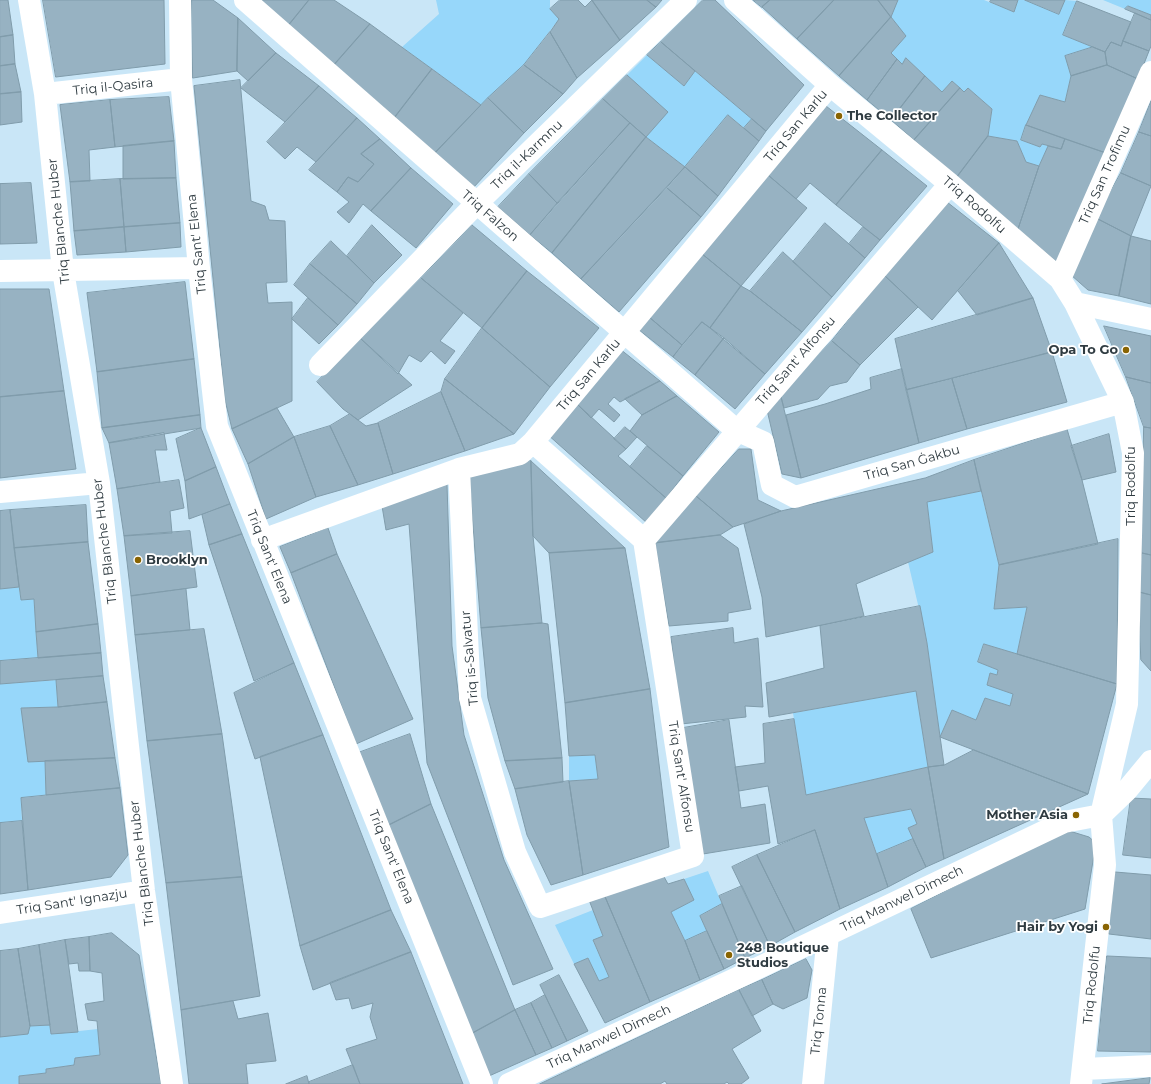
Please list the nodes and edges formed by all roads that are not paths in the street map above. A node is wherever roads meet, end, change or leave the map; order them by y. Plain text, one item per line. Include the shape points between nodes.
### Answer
1 (29, 0) edge
2 (180, 0) edge
3 (245, 0) edge
4 (686, 0) edge
5 (735, 0) edge
6 (1151, 72) edge
7 (181, 79) junction
8 (830, 85) junction
9 (45, 94) junction
10 (950, 184) junction
11 (476, 204) junction
12 (199, 268) junction
13 (0, 271) edge
14 (63, 271) junction
15 (1060, 279) junction
16 (1075, 303) junction
17 (1151, 319) edge
18 (624, 332) junction
19 (320, 365) dead end
20 (1123, 402) junction
21 (736, 430) junction
22 (534, 442) junction
23 (459, 469) junction
24 (99, 483) junction
25 (0, 492) edge
26 (262, 540) junction
27 (644, 540) junction
28 (1151, 761) edge
29 (1101, 815) junction
30 (144, 891) junction
31 (540, 907) joint
32 (0, 913) edge
33 (828, 934) junction
34 (1151, 1066) edge
35 (1082, 1076) edge
36 (172, 1084) edge
37 (482, 1084) edge
38 (509, 1084) edge
39 (813, 1084) edge

1 - 9 street, Triq Blanche Huber
2 - 7 street, Triq Sant' Elena
3 - 11 street, Triq Falzon
4 - 11 street, Triq il-Karmnu
5 - 8 street, Triq Rodolfu
6 - 15 street, Triq San Trofimu
7 - 9 street, Triq il-Qasira
7 - 12 street, Triq Sant' Elena
8 - 10 street, Triq Rodolfu
8 - 18 street, Triq San Karlu
9 - 14 street, Triq Blanche Huber
10 - 15 street, Triq Rodolfu
10 - 21 street, Triq Sant' Alfonsu
11 - 18 street, Triq Falzon
11 - 19 street, Triq il-Karmnu
12 - 14 street
12 - 26 street, Triq Sant' Elena via 217,426
13 - 14 street
14 - 24 street, Triq Blanche Huber
15 - 16 street, Triq Rodolfu
16 - 17 street
16 - 20 street, Triq Rodolfu
18 - 21 street, Triq Falzon
18 - 22 street, Triq San Karlu
20 - 21 street, Triq San Ġakbu via 796,497 772,485 762,442
20 - 29 street, Triq Rodolfu via 1134,453 1128,704
21 - 27 street, Triq Sant' Alfonsu
22 - 23 street, Triq San Karlu via 520,454
22 - 27 street
23 - 26 street, Triq San Karlu
23 - 31 street, Triq is-Salvatur via 470,698 515,852
24 - 25 street
24 - 30 street, Triq Blanche Huber
26 - 37 street, Triq Sant' Elena
27 - 31 street, Triq Sant' Alfonsu via 693,856
28 - 29 street via 1127,790
29 - 33 street, Triq Manwel Dimech via 1064,822
29 - 35 street, Triq Rodolfu via 1105,865
30 - 32 street, Triq Sant' Ignazju
30 - 36 street, Triq Blanche Huber
33 - 38 street, Triq Manwel Dimech via 603,1030
33 - 39 street, Triq Tonna
34 - 35 street

